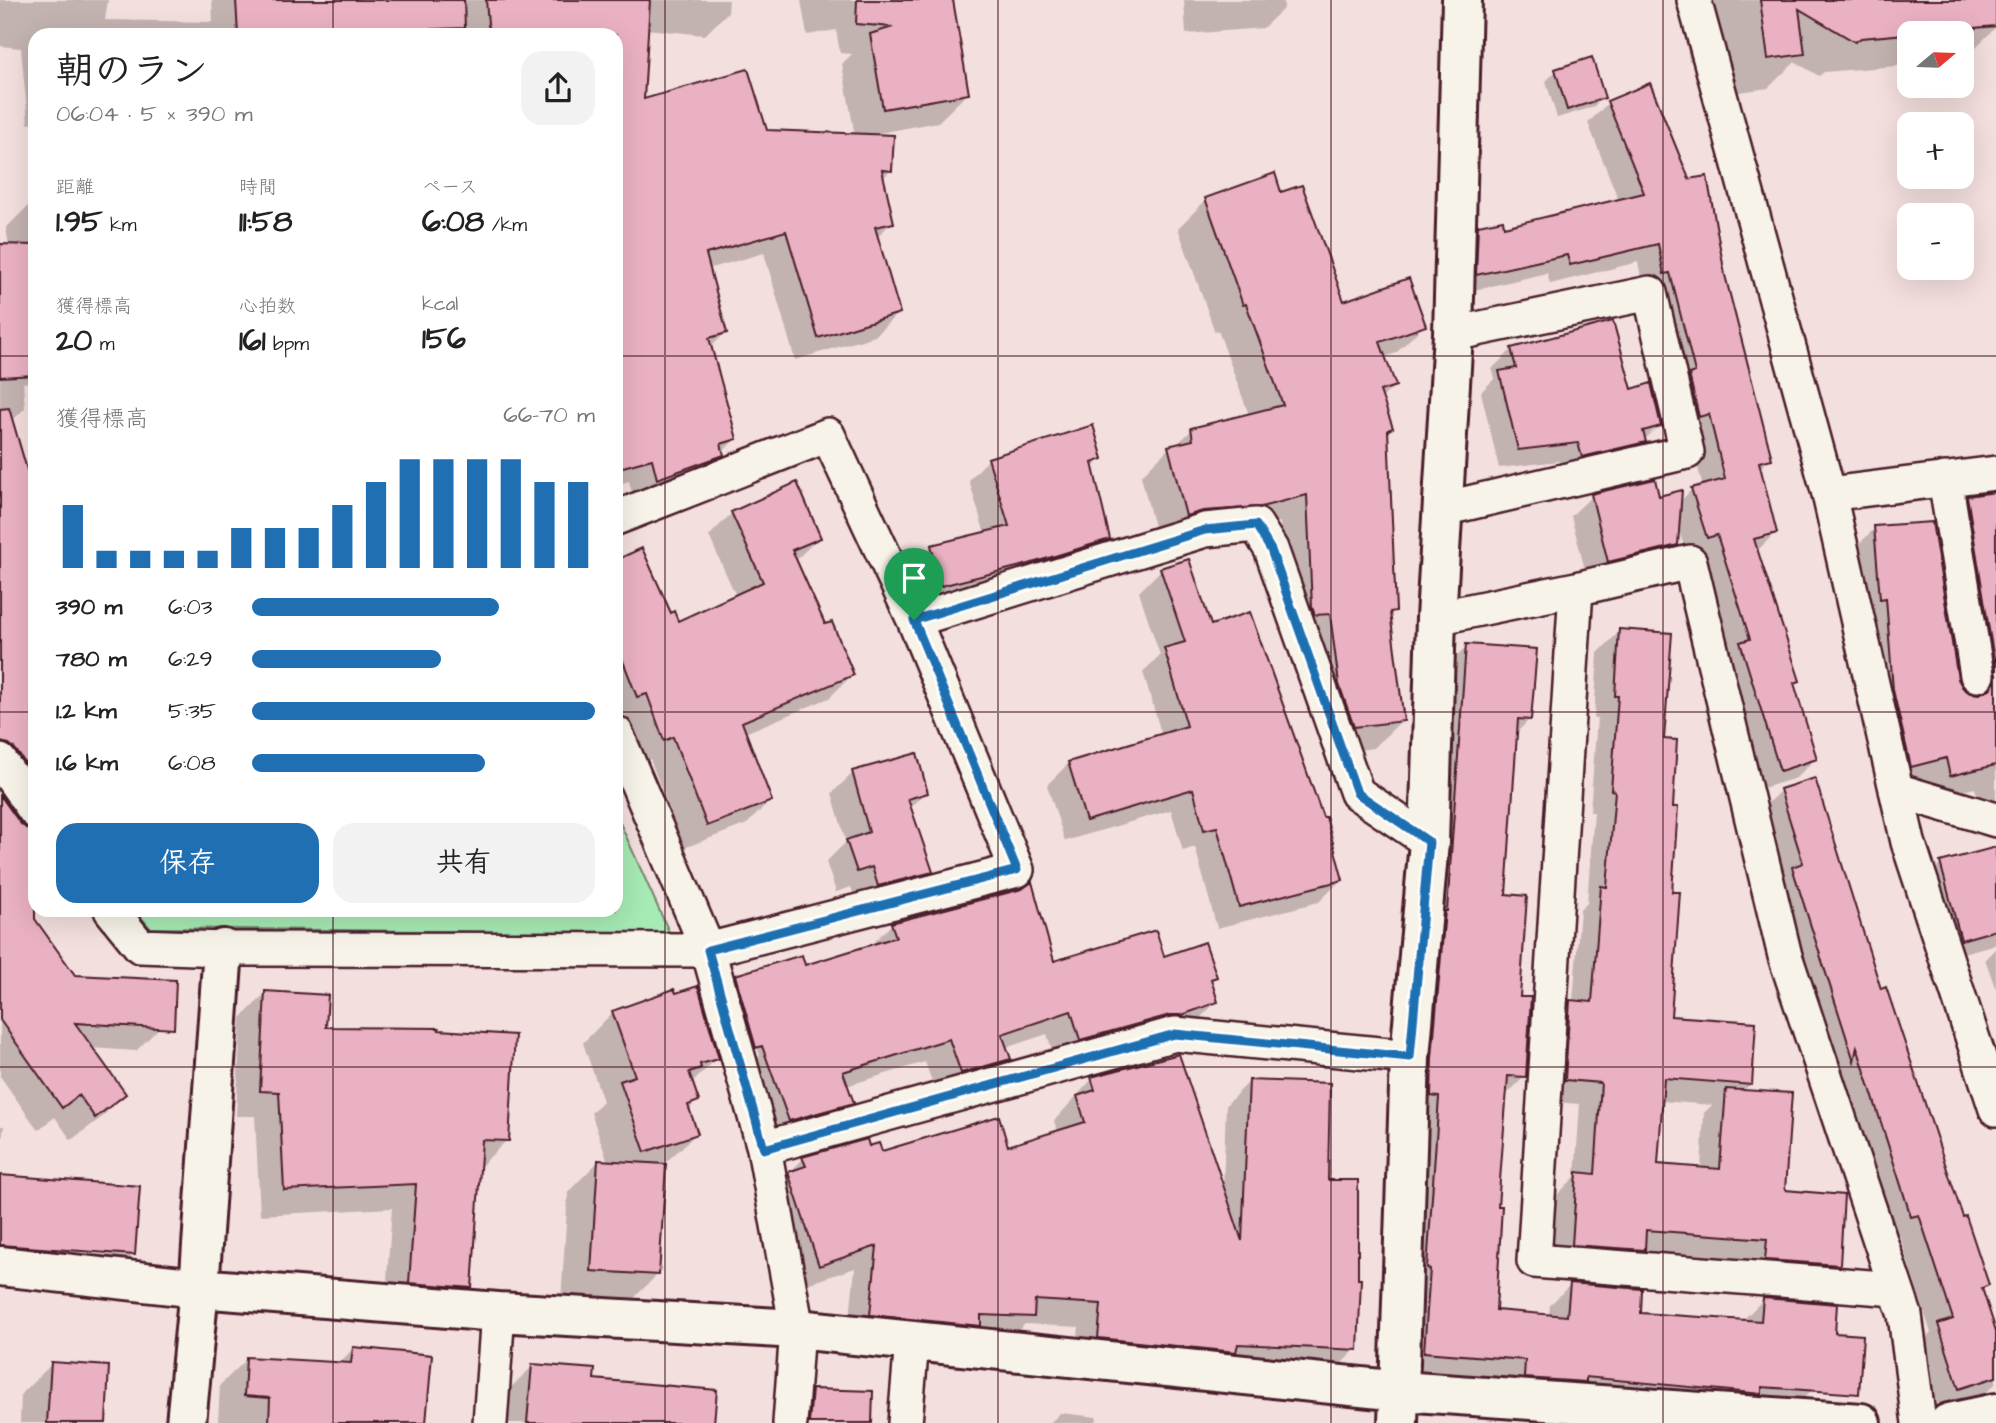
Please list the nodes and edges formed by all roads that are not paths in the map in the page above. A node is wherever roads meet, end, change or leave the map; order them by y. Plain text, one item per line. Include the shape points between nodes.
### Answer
1 (1462, 0) edge
2 (1694, 0) edge
3 (1453, 334) junction
4 (1996, 473) edge
5 (1945, 479) junction
6 (1829, 494) junction
7 (1443, 509) junction
8 (623, 515) edge
9 (1576, 589) junction
10 (1436, 618) junction
11 (914, 620) junction
12 (1977, 675) dead end
13 (623, 750) edge
14 (0, 761) edge
15 (1896, 790) junction
16 (28, 801) edge
17 (1996, 820) edge
18 (1429, 842) junction
19 (117, 917) edge
20 (223, 949) junction
21 (708, 950) junction
22 (1410, 1057) junction
23 (1996, 1109) edge
24 (764, 1149) junction
25 (0, 1266) edge
26 (200, 1288) junction
27 (1896, 1289) junction
28 (498, 1312) junction
29 (797, 1329) junction
30 (912, 1341) junction
31 (1399, 1407) edge
32 (1996, 1413) edge
33 (1635, 1415) edge
34 (186, 1423) edge
35 (490, 1423) edge
36 (790, 1423) edge
37 (905, 1423) edge
38 (1850, 1423) edge
39 (1919, 1423) edge
40 (1949, 1423) edge

1 - 3 street
2 - 6 street
3 - 7 street
3 - 7 street via 1650,293 1686,452
4 - 5 street
5 - 6 street
5 - 12 street
6 - 15 street
7 - 10 street
8 - 11 street via 828,435
9 - 10 street
9 - 27 street via 1690,562 1785,956
9 - 27 street via 1534,1261
10 - 18 street
11 - 18 street via 1205,530 1256,525 1271,550 1357,793
11 - 21 street via 1017,870
13 - 21 street
14 - 16 street
15 - 17 street
15 - 23 street via 1908,842
18 - 22 street
19 - 20 street via 140,946
20 - 21 street
20 - 26 street
21 - 24 street
22 - 24 street via 1175,1034
22 - 31 street
24 - 29 street
25 - 26 street
26 - 28 street
26 - 34 street
27 - 39 street via 1905,1315
28 - 29 street
28 - 35 street
29 - 30 street
29 - 36 street
30 - 31 street
30 - 37 street
31 - 33 street
32 - 40 street
33 - 38 street

